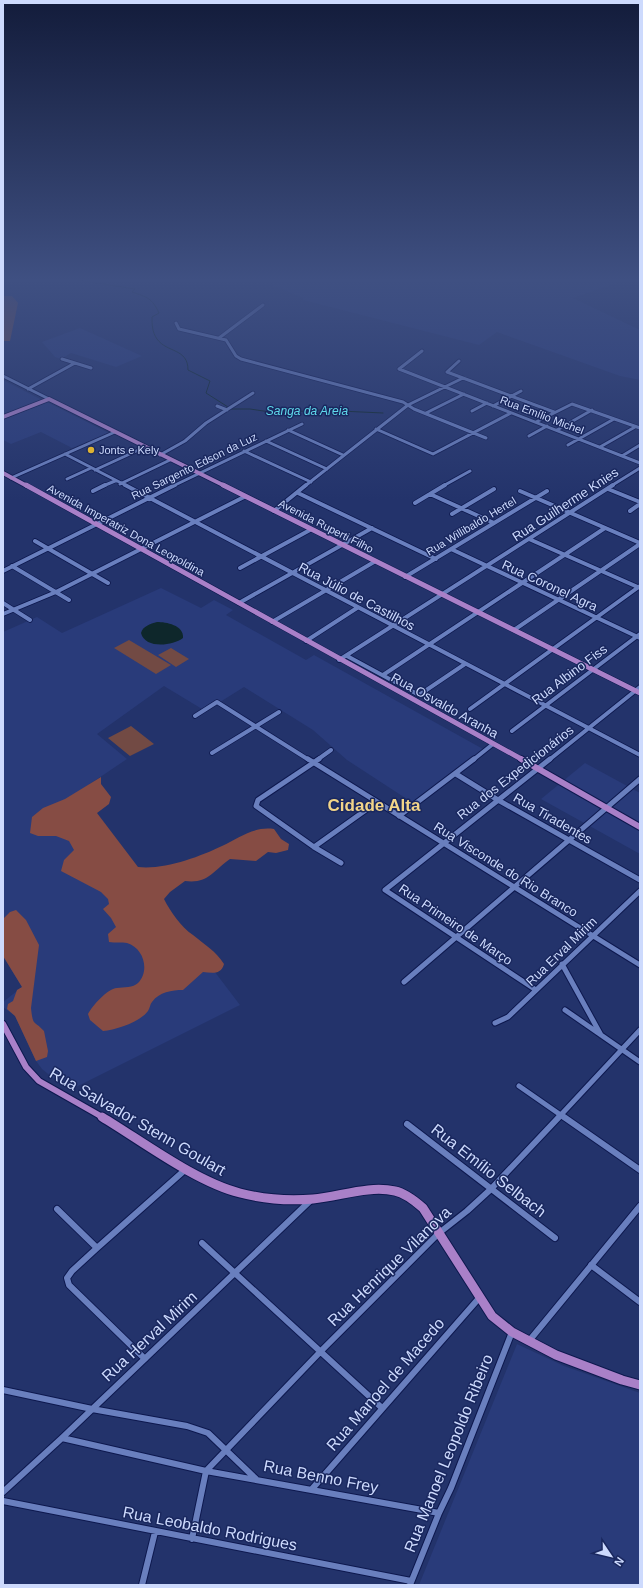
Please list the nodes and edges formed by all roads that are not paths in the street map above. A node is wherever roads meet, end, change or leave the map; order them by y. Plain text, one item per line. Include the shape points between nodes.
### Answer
1 (234, 352) edge
2 (419, 352) edge
3 (62, 359) dead end
4 (459, 361) dead end
5 (75, 363) junction
6 (91, 368) dead end
7 (3, 376) edge
8 (463, 378) junction
9 (445, 387) junction
10 (28, 389) junction
11 (521, 391) dead end
12 (253, 393) dead end
13 (464, 394) junction
14 (511, 396) junction
15 (49, 399) junction
16 (487, 403) junction
17 (408, 405) junction
18 (217, 406) dead end
19 (493, 406) junction
20 (227, 410) junction
21 (592, 410) junction
22 (472, 411) dead end
23 (554, 412) junction
24 (426, 413) junction
25 (511, 413) junction
26 (3, 417) edge
27 (614, 418) junction
28 (536, 422) junction
29 (302, 424) dead end
30 (547, 426) junction
31 (635, 426) junction
32 (640, 428) edge
33 (376, 429) junction
34 (288, 430) junction
35 (557, 430) junction
36 (115, 432) junction
37 (473, 433) junction
38 (529, 436) dead end
39 (486, 438) dead end
40 (578, 439) junction
41 (266, 441) junction
42 (568, 445) dead end
43 (640, 445) edge
44 (145, 447) junction
45 (600, 447) junction
46 (244, 452) junction
47 (65, 454) junction
48 (160, 455) junction
49 (343, 456) junction
50 (622, 456) junction
51 (170, 460) junction
52 (640, 463) edge
53 (640, 468) edge
54 (93, 469) junction
55 (327, 469) junction
56 (470, 471) dead end
57 (3, 473) edge
58 (198, 474) junction
59 (12, 478) junction
60 (67, 478) dead end
61 (115, 480) junction
62 (311, 482) junction
63 (120, 484) junction
64 (494, 489) dead end
65 (608, 489) junction
66 (93, 491) dead end
67 (520, 491) dead end
68 (547, 491) dead end
69 (298, 493) junction
70 (430, 494) junction
71 (244, 497) junction
72 (148, 498) junction
73 (535, 498) junction
74 (415, 503) dead end
75 (640, 503) edge
76 (462, 508) junction
77 (274, 511) junction
78 (630, 511) dead end
79 (570, 513) junction
80 (452, 514) dead end
81 (194, 522) junction
82 (494, 523) junction
83 (95, 524) junction
84 (372, 528) junction
85 (605, 528) junction
86 (310, 530) junction
87 (529, 539) junction
88 (35, 541) dead end
89 (640, 543) edge
90 (342, 546) junction
91 (47, 548) junction
92 (140, 549) junction
93 (451, 549) junction
94 (564, 555) junction
95 (261, 556) junction
96 (436, 559) junction
97 (374, 562) junction
98 (12, 566) junction
99 (486, 566) junction
100 (240, 568) dead end
101 (3, 571) edge
102 (601, 571) junction
103 (293, 573) junction
104 (92, 574) junction
105 (405, 577) junction
106 (108, 583) dead end
107 (522, 583) junction
108 (639, 587) edge
109 (325, 591) junction
110 (56, 592) junction
111 (441, 595) junction
112 (69, 600) dead end
113 (558, 600) junction
114 (3, 603) edge
115 (239, 604) junction
116 (357, 608) junction
117 (14, 610) junction
118 (477, 613) junction
119 (3, 614) edge
120 (596, 618) junction
121 (30, 620) dead end
122 (272, 622) junction
123 (393, 626) junction
124 (514, 630) junction
125 (639, 636) edge
126 (306, 641) junction
127 (429, 645) junction
128 (552, 650) junction
129 (346, 656) junction
130 (340, 660) junction
131 (465, 664) junction
132 (592, 670) junction
133 (383, 675) junction
134 (504, 684) junction
135 (640, 687) edge
136 (638, 692) edge
137 (545, 706) junction
138 (470, 708) dead end
139 (278, 712) dead end
140 (195, 716) dead end
141 (256, 726) junction
142 (588, 728) junction
143 (512, 731) dead end
144 (493, 744) junction
145 (331, 750) dead end
146 (212, 753) dead end
147 (640, 755) edge
148 (314, 763) junction
149 (538, 768) junction
150 (456, 774) junction
151 (640, 779) edge
152 (498, 800) junction
153 (377, 802) junction
154 (606, 808) junction
155 (400, 816) junction
156 (640, 827) edge
157 (568, 840) junction
158 (443, 842) junction
159 (314, 847) junction
160 (341, 863) dead end
161 (640, 880) edge
162 (514, 887) junction
163 (385, 890) joint
164 (640, 891) edge
165 (592, 936) junction
166 (456, 937) junction
167 (562, 964) junction
168 (640, 965) edge
169 (404, 982) dead end
170 (536, 990) junction
171 (565, 1010) dead end
172 (495, 1023) dead end
173 (3, 1024) edge
174 (640, 1030) edge
175 (602, 1036) junction
176 (621, 1050) junction
177 (640, 1062) edge
178 (519, 1086) dead end
179 (562, 1114) junction
180 (407, 1124) dead end
181 (186, 1169) junction
182 (640, 1170) edge
183 (492, 1189) junction
184 (312, 1199) junction
185 (640, 1206) edge
186 (57, 1209) dead end
187 (440, 1233) junction
188 (555, 1238) dead end
189 (202, 1243) dead end
190 (97, 1248) junction
191 (591, 1265) junction
192 (236, 1273) junction
193 (480, 1298) junction
194 (640, 1302) edge
195 (512, 1332) junction
196 (529, 1341) junction
197 (321, 1351) junction
198 (145, 1359) junction
199 (640, 1385) edge
200 (3, 1390) edge
201 (382, 1408) junction
202 (92, 1409) junction
203 (62, 1438) junction
204 (226, 1449) junction
205 (206, 1471) junction
206 (256, 1479) junction
207 (312, 1489) junction
208 (3, 1492) edge
209 (3, 1501) edge
210 (439, 1513) junction
211 (155, 1532) junction
212 (192, 1539) junction
213 (411, 1583) edge
214 (142, 1585) edge

1 - 17 street via 241,359
2 - 9 street, Rua Emílio Michel via 399,369
3 - 5 street
4 - 8 street via 447,372
5 - 6 street
5 - 10 street
7 - 10 street, Avenida Ruperti Filho
8 - 9 street
8 - 14 street
9 - 13 street, Rua Emílio Michel
9 - 17 street
10 - 15 street, Avenida Ruperti Filho
11 - 14 street
12 - 20 street
13 - 16 street, Rua Emílio Michel
13 - 24 street
14 - 19 street
14 - 23 street
15 - 26 main road
15 - 36 main road, Avenida Ruperti Filho
16 - 19 street, Rua Emílio Michel
16 - 22 street
17 - 24 street
17 - 33 street
18 - 20 street
19 - 25 street, Rua Emílio Michel
20 - 48 street via 206,423 185,441
21 - 23 street via 570,404
21 - 27 street
21 - 35 street
23 - 28 street
24 - 37 street
25 - 28 street, Rua Emílio Michel
25 - 37 street
27 - 31 street
27 - 40 street
28 - 30 street, Rua Emílio Michel
29 - 34 street, Rua Sargento Edson da Luz
30 - 35 street, Rua Emílio Michel
30 - 38 street
31 - 32 street
31 - 45 street
33 - 37 street via 433,454
33 - 49 street
34 - 41 street, Rua Sargento Edson da Luz
34 - 49 street
35 - 40 street, Rua Emílio Michel
36 - 44 main road, Avenida Ruperti Filho
36 - 47 street
37 - 39 street
40 - 42 street
40 - 45 street, Rua Emílio Michel
41 - 46 street, Rua Sargento Edson da Luz
41 - 55 street
43 - 50 street
44 - 48 main road, Avenida Ruperti Filho
44 - 54 street
45 - 50 street, Rua Emílio Michel
46 - 58 street, Rua Sargento Edson da Luz
46 - 62 street
47 - 54 street, Rua Júlio de Castilhos
47 - 59 street
48 - 51 main road, Avenida Ruperti Filho
49 - 55 street
50 - 52 street, Rua Emílio Michel
51 - 58 main road, Avenida Ruperti Filho
51 - 63 street
53 - 65 street, Rua Guilherme Knies
54 - 60 street
54 - 61 street, Rua Júlio de Castilhos
55 - 62 street
56 - 70 street
57 - 59 main road, Avenida Imperatriz Dona Leopoldina
58 - 71 main road, Avenida Ruperti Filho
58 - 72 street, Rua Sargento Edson da Luz
59 - 83 main road, Avenida Imperatriz Dona Leopoldina
61 - 63 street, Rua Júlio de Castilhos
61 - 66 street
62 - 69 street
63 - 72 street, Rua Júlio de Castilhos
64 - 76 street
65 - 75 street
65 - 79 street, Rua Guilherme Knies
67 - 73 street
68 - 73 street, Rua Willibaldo Hertel
69 - 77 street
69 - 84 street
70 - 74 street
70 - 76 street
71 - 77 main road, Avenida Ruperti Filho
71 - 81 street
72 - 81 street, Rua Júlio de Castilhos
72 - 83 street, Rua Sargento Edson da Luz
73 - 79 street
73 - 82 street, Rua Willibaldo Hertel
75 - 78 street
76 - 80 street
76 - 82 street
77 - 86 main road, Avenida Ruperti Filho
79 - 85 street
79 - 87 street, Rua Guilherme Knies
81 - 92 street
81 - 95 street, Rua Júlio de Castilhos
82 - 93 street, Rua Willibaldo Hertel
83 - 91 street, Rua Sargento Edson da Luz
83 - 92 main road, Avenida Imperatriz Dona Leopoldina
84 - 90 street
84 - 96 street
85 - 89 street
85 - 94 street
86 - 90 main road, Avenida Ruperti Filho
86 - 95 street
87 - 94 street
87 - 99 street, Rua Guilherme Knies
88 - 91 street
89 - 102 street
90 - 97 main road, Avenida Ruperti Filho
90 - 103 street
91 - 98 street, Rua Sargento Edson da Luz
91 - 104 street
92 - 104 street
92 - 115 main road, Avenida Imperatriz Dona Leopoldina
93 - 96 street, Rua Willibaldo Hertel
93 - 99 street, Rua Coronel Agra
94 - 102 street
94 - 107 street
95 - 100 street
95 - 103 street, Rua Júlio de Castilhos
96 - 105 street, Rua Willibaldo Hertel
97 - 105 main road, Avenida Ruperti Filho
97 - 109 street
98 - 101 street, Rua Sargento Edson da Luz
98 - 110 street
99 - 107 street, Rua Coronel Agra
99 - 111 street, Rua Guilherme Knies
102 - 108 street
102 - 113 street
103 - 109 street, Rua Júlio de Castilhos
103 - 115 street
104 - 106 street
104 - 110 street
105 - 111 main road, Avenida Ruperti Filho
107 - 113 street, Rua Coronel Agra
107 - 118 street
108 - 120 street
109 - 116 street, Rua Júlio de Castilhos
109 - 122 street
110 - 112 street
110 - 117 street
111 - 118 main road, Avenida Ruperti Filho
111 - 123 street, Rua Guilherme Knies
113 - 120 street, Rua Coronel Agra
113 - 124 street
114 - 117 street
115 - 122 main road, Rua Osvaldo Aranha
116 - 123 street, Rua Júlio de Castilhos
116 - 126 street
117 - 119 street
117 - 121 street
118 - 124 main road, Avenida Ruperti Filho
118 - 127 street
120 - 125 street, Rua Coronel Agra
120 - 128 street
122 - 126 main road, Rua Osvaldo Aranha
123 - 127 street, Rua Júlio de Castilhos
123 - 129 street, Rua Guilherme Knies
124 - 128 main road, Avenida Ruperti Filho
125 - 132 street, Rua Albino Fiss
126 - 130 main road, Rua Osvaldo Aranha
127 - 131 street, Rua Júlio de Castilhos
127 - 133 street
128 - 132 main road, Avenida Ruperti Filho
128 - 134 street
129 - 130 street, Rua Guilherme Knies
129 - 133 street
130 - 144 main road, Rua Osvaldo Aranha
131 - 133 street via 421,694
131 - 134 street, Rua Júlio de Castilhos
132 - 136 main road, Avenida Ruperti Filho
132 - 137 street, Rua Albino Fiss
134 - 137 street, Rua Júlio de Castilhos
134 - 138 street
135 - 136 street, Rua dos Expedicionários
136 - 142 street, Rua dos Expedicionários
137 - 142 street, Rua Júlio de Castilhos
137 - 143 street, Rua Albino Fiss
139 - 141 street
140 - 141 street, Rua Visconde do Rio Branco via 217,702
141 - 146 street
141 - 148 street, Rua Visconde do Rio Branco
142 - 147 street, Rua Júlio de Castilhos
142 - 149 street, Rua dos Expedicionários
144 - 149 main road, Rua Osvaldo Aranha
144 - 150 street
145 - 148 street
148 - 153 street, Rua Visconde do Rio Branco
148 - 159 street via 258,800 256,806
149 - 152 street, Rua dos Expedicionários
149 - 154 main road, Rua Osvaldo Aranha
150 - 152 street, Rua Tiradentes
150 - 155 street
151 - 154 street
152 - 157 street, Rua Tiradentes
152 - 158 street, Rua dos Expedicionários
153 - 155 street, Rua Visconde do Rio Branco
153 - 159 street
154 - 156 main road, Rua Osvaldo Aranha
154 - 157 street
155 - 158 street, Rua Visconde do Rio Branco
157 - 161 street, Rua Tiradentes
157 - 162 street
158 - 162 street, Rua Visconde do Rio Branco
158 - 163 street, Rua dos Expedicionários
159 - 160 street
162 - 165 street, Rua Visconde do Rio Branco
162 - 166 street
163 - 166 street, Rua Primeiro de Março
164 - 165 street, Rua Erval Mirim
165 - 167 street, Rua Erval Mirim
165 - 168 street, Rua Visconde do Rio Branco
166 - 169 street
166 - 170 street, Rua Primeiro de Março
167 - 170 street, Rua Erval Mirim
167 - 175 street
170 - 172 street, Rua Erval Mirim via 508,1016
171 - 175 street
173 - 181 main road, Rua Salvador Stenn Goulart via 26,1067 39,1081
174 - 176 street, Rua Henrique Vilanova
175 - 176 street
176 - 177 street
176 - 179 street, Rua Henrique Vilanova
178 - 179 street
179 - 182 street
179 - 183 street, Rua Henrique Vilanova
180 - 183 street, Rua Emílio Selbach
181 - 184 main road, Rua Salvador Stenn Goulart via 240,1193 271,1198
181 - 190 street
183 - 187 street, Rua Henrique Vilanova
183 - 188 street, Rua Emílio Selbach
184 - 187 main road, Rua Salvador Stenn Goulart via 374,1190 395,1191 424,1208
184 - 192 street, Rua Herval Mirim
185 - 191 street
186 - 190 street
187 - 193 main road, Rua Salvador Stenn Goulart
187 - 197 street, Rua Henrique Vilanova
189 - 192 street
190 - 198 street via 72,1271 67,1278 69,1285
191 - 194 street
191 - 196 street
192 - 197 street
192 - 198 street, Rua Herval Mirim
193 - 195 main road, Rua Salvador Stenn Goulart via 492,1316
193 - 201 street, Rua Manoel de Macedo
195 - 196 main road, Rua Salvador Stenn Goulart
195 - 210 street, Rua Manoel Leopoldo Ribeiro via 452,1488
196 - 199 main road, Rua Salvador Stenn Goulart via 556,1355
197 - 201 street
197 - 204 street, Rua Henrique Vilanova
198 - 202 street, Rua Herval Mirim
200 - 202 street, Rua Benno Frey
201 - 207 street, Rua Manoel de Macedo
202 - 203 street, Rua Herval Mirim
202 - 204 street, Rua Benno Frey via 187,1426 208,1433
203 - 205 street
203 - 208 street, Rua Herval Mirim
204 - 205 street, Rua Henrique Vilanova
204 - 206 street, Rua Benno Frey
205 - 206 street
205 - 212 street
206 - 207 street, Rua Benno Frey
207 - 210 street, Rua Benno Frey
209 - 211 street, Rua Leobaldo Rodrigues
210 - 213 street, Rua Manoel Leopoldo Ribeiro
211 - 212 street, Rua Leobaldo Rodrigues
211 - 214 street
212 - 213 street, Rua Leobaldo Rodrigues

